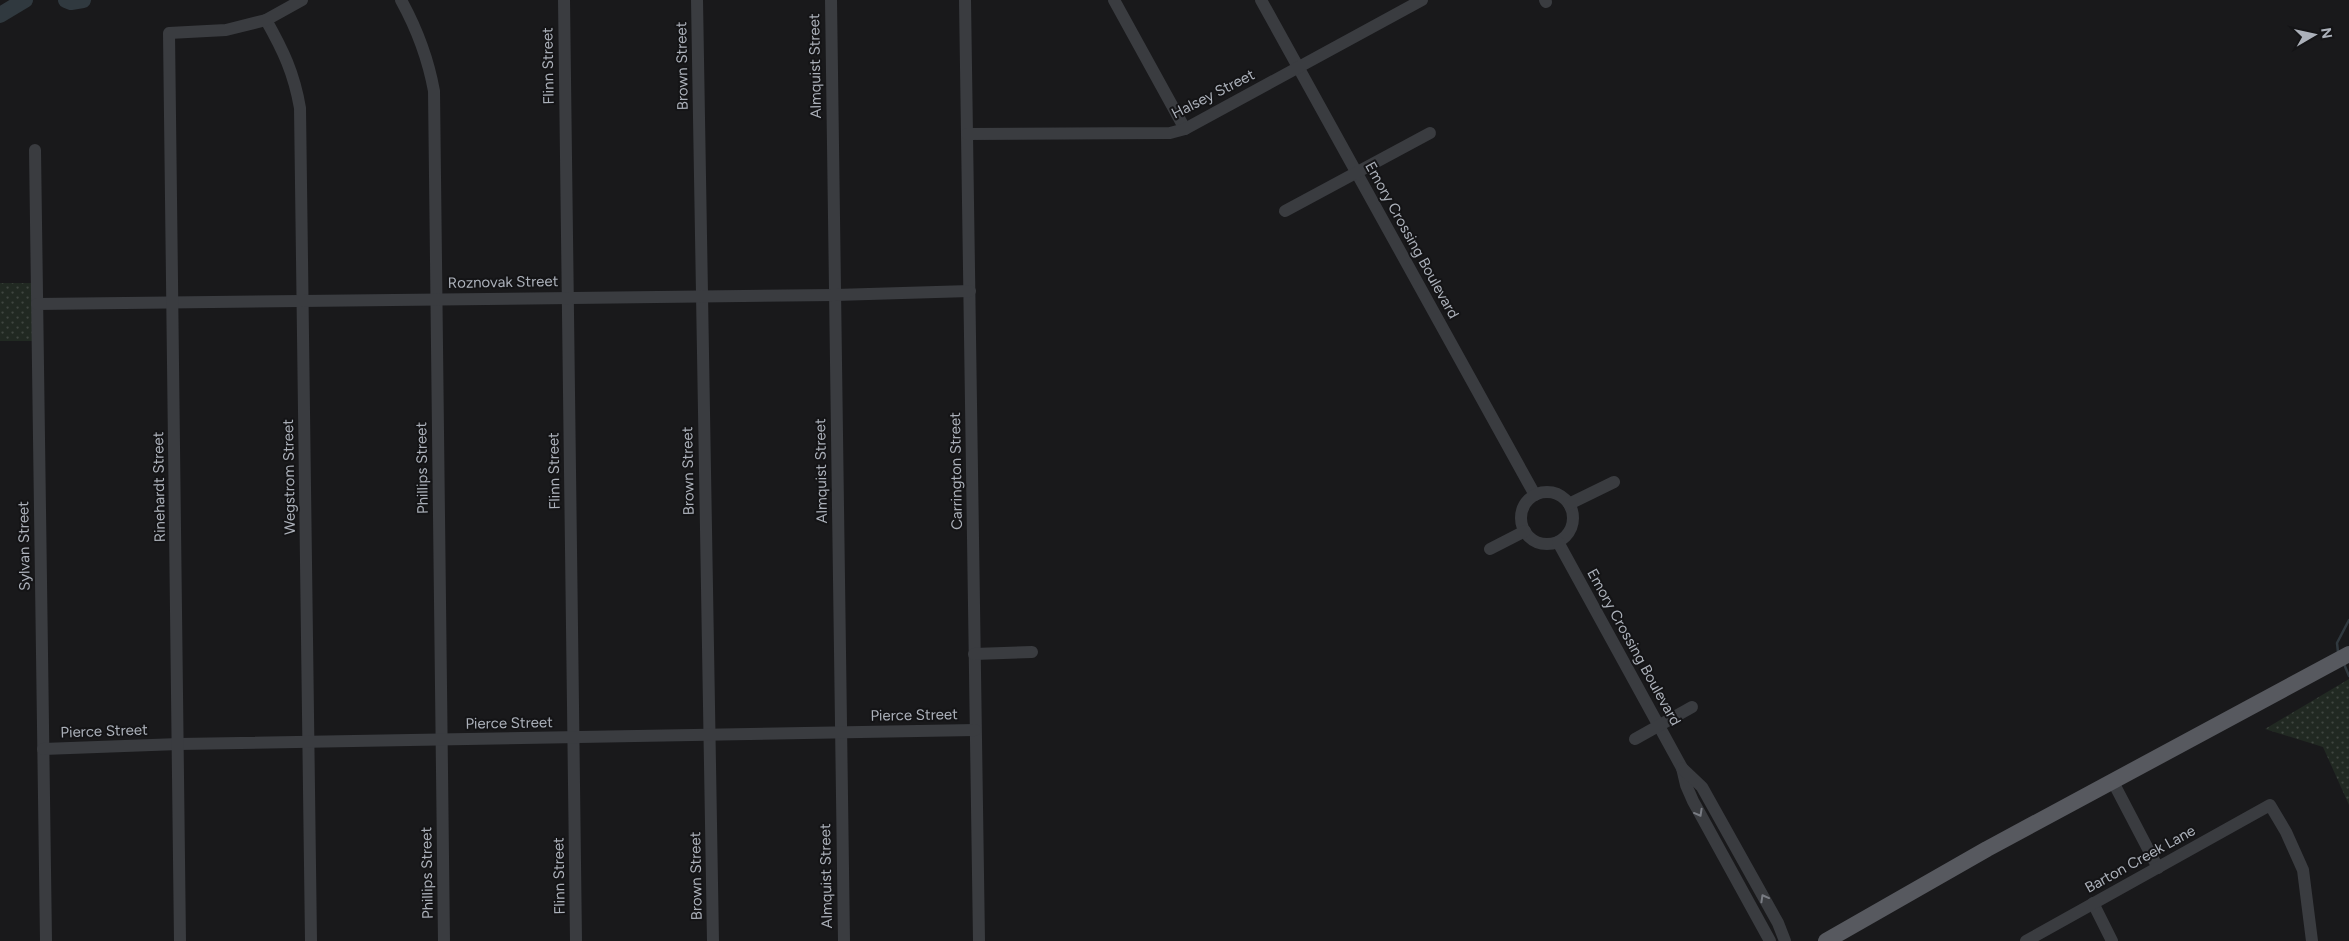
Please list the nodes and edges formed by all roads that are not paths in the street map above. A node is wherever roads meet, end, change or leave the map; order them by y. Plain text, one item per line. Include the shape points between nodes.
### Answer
1 (302, 0) edge
2 (401, 0) edge
3 (564, 0) edge
4 (697, 0) edge
5 (830, 0) edge
6 (965, 0) edge
7 (1114, 0) edge
8 (1261, 0) edge
9 (1415, 2) edge
10 (266, 20) junction
11 (1298, 68) junction
12 (1185, 129) junction
13 (1430, 133) dead end
14 (967, 134) junction
15 (35, 150) dead end
16 (1356, 173) junction
17 (1286, 212) dead end
18 (970, 291) junction
19 (835, 295) junction
20 (701, 296) junction
21 (568, 298) junction
22 (436, 299) junction
23 (302, 301) junction
24 (172, 302) junction
25 (37, 304) junction
26 (1614, 482) dead end
27 (1535, 495) junction
28 (1569, 504) junction
29 (1525, 531) junction
30 (1558, 542) junction
31 (1490, 549) dead end
32 (1032, 652) dead end
33 (974, 654) junction
34 (2349, 654) edge
35 (1692, 708) dead end
36 (1659, 726) junction
37 (975, 730) junction
38 (841, 733) junction
39 (710, 736) junction
40 (573, 738) junction
41 (1635, 739) dead end
42 (441, 741) junction
43 (179, 744) junction
44 (309, 744) junction
45 (43, 749) junction
46 (1682, 768) junction
47 (2113, 782) junction
48 (2158, 868) junction
49 (2094, 903) junction
50 (46, 941) edge
51 (180, 941) edge
52 (311, 941) edge
53 (444, 941) edge
54 (576, 941) edge
55 (713, 941) edge
56 (844, 941) edge
57 (979, 941) edge
58 (1770, 941) edge
59 (1785, 941) edge
60 (1826, 941) edge
61 (2026, 941) edge
62 (2112, 941) edge
63 (2312, 941) edge

1 - 10 street
2 - 22 street, Phillips Street via 415,26 434,91
3 - 21 street, Flinn Street
4 - 20 street, Brown Street
5 - 19 street, Almquist Street
6 - 14 street, Carrington Street
7 - 12 street
8 - 11 street, Emory Crossing Boulevard
9 - 11 street, Halsey Street
10 - 23 street, Wegstrom Street via 296,82 300,108
10 - 24 street, Rinehardt Street via 226,30 169,33
11 - 12 street, Halsey Street
11 - 16 street, Emory Crossing Boulevard
12 - 14 street, Halsey Street via 1170,133
13 - 16 street
14 - 18 street, Carrington Street
15 - 25 street, Sylvan Street
16 - 17 street
16 - 27 street, Emory Crossing Boulevard
18 - 19 street, Roznovak Street
18 - 33 street, Carrington Street
19 - 20 street, Roznovak Street
19 - 38 street, Almquist Street
20 - 21 street, Roznovak Street
20 - 39 street, Brown Street
21 - 22 street, Roznovak Street
21 - 40 street, Flinn Street
22 - 23 street, Roznovak Street
22 - 42 street, Phillips Street
23 - 24 street, Roznovak Street
23 - 44 street, Wegstrom Street
24 - 25 street, Roznovak Street
24 - 43 street, Rinehardt Street
25 - 45 street, Sylvan Street
26 - 28 street
27 - 28 street via 1551,492
27 - 29 street via 1523,508 1521,516
28 - 30 street via 1573,523
29 - 30 street via 1532,540 1540,543
29 - 31 street
30 - 36 street, Emory Crossing Boulevard
32 - 33 street
33 - 37 street, Carrington Street
34 - 47 main road
35 - 36 street
36 - 41 street
36 - 46 street, Emory Crossing Boulevard
37 - 38 street, Pierce Street
37 - 57 street, Carrington Street
38 - 39 street, Pierce Street
38 - 56 street, Almquist Street
39 - 40 street, Pierce Street
39 - 55 street, Brown Street
40 - 42 street, Pierce Street
40 - 54 street, Flinn Street
42 - 44 street, Pierce Street
42 - 53 street, Phillips Street
43 - 44 street, Pierce Street
43 - 45 street, Pierce Street
43 - 51 street, Rinehardt Street
44 - 52 street, Wegstrom Street
45 - 50 street, Sylvan Street
46 -> 58 street, Emory Crossing Boulevard via 1693,801
59 -> 46 street, Emory Crossing Boulevard via 1702,787
47 - 48 street
47 - 60 main road
48 - 49 street, Barton Creek Lane
48 - 63 street, Barton Creek Lane via 2270,805 2294,848 2302,870
49 - 61 street, Barton Creek Lane
49 - 62 street

